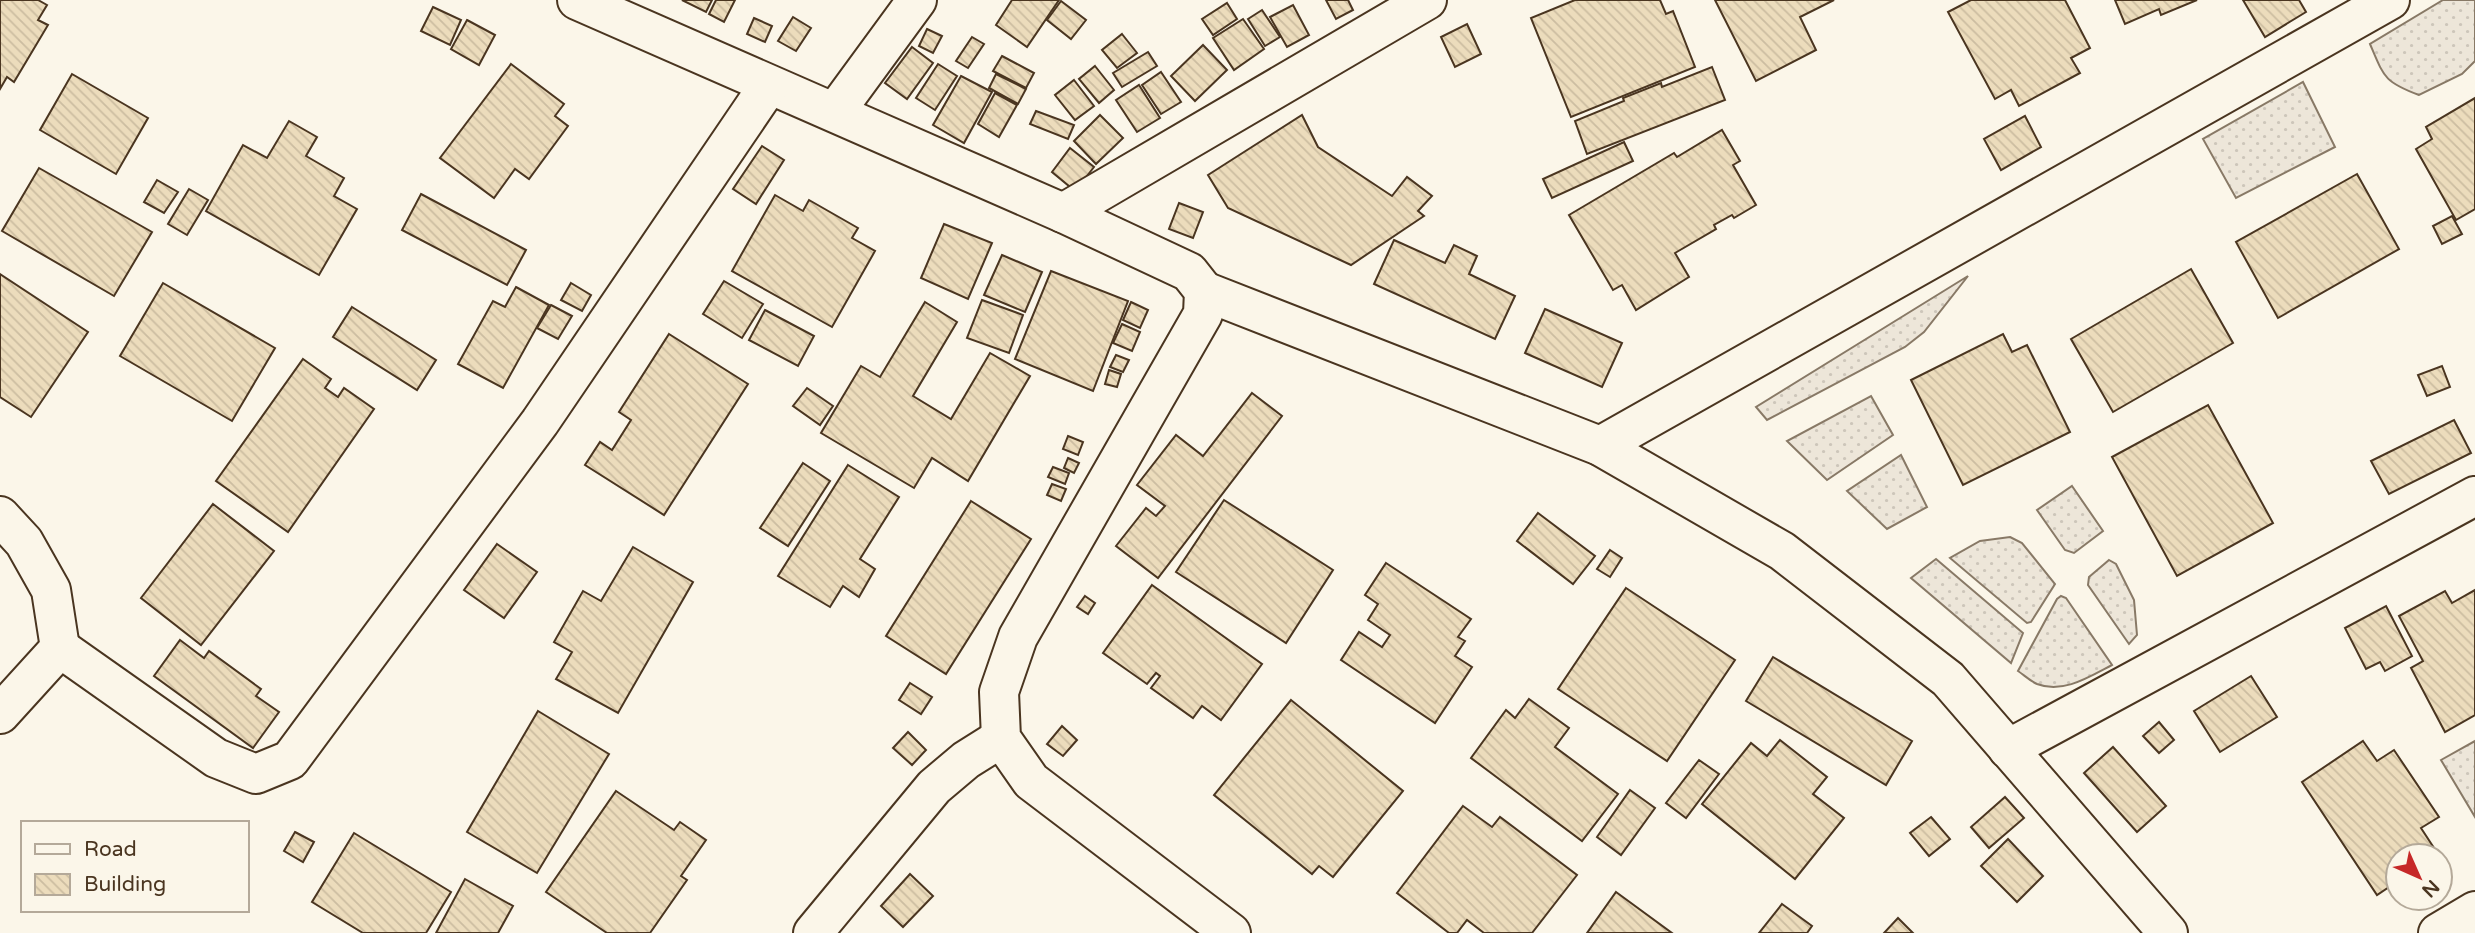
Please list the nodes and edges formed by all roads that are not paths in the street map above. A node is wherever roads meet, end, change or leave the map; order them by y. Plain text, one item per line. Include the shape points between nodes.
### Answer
1 (577, 0) edge
2 (918, 0) edge
3 (1427, 0) edge
4 (2390, 0) edge
5 (769, 85) junction
6 (835, 112) junction
7 (1063, 213) junction
8 (1205, 291) junction
9 (1600, 446) junction
10 (2475, 496) edge
11 (0, 516) edge
12 (60, 648) junction
13 (0, 714) edge
14 (1001, 738) junction
15 (2008, 749) junction
16 (2475, 911) edge
17 (813, 933) edge
18 (1231, 933) edge
19 (2168, 933) edge
20 (2438, 933) edge

1 - 5 street
2 - 6 street
3 - 7 street
4 - 9 street
5 - 6 street
5 - 12 street via 540,422 290,760 256,774 216,758
6 - 7 street
7 - 8 street via 1189,272
8 - 9 street
8 - 14 street via 1203,314 1018,637 999,692
9 - 15 street via 1782,551 1948,680
10 - 15 street
11 - 12 street via 24,542 51,590
12 - 13 street
14 - 17 street via 934,787
14 - 18 street via 1031,781
15 - 19 street
16 - 20 street

